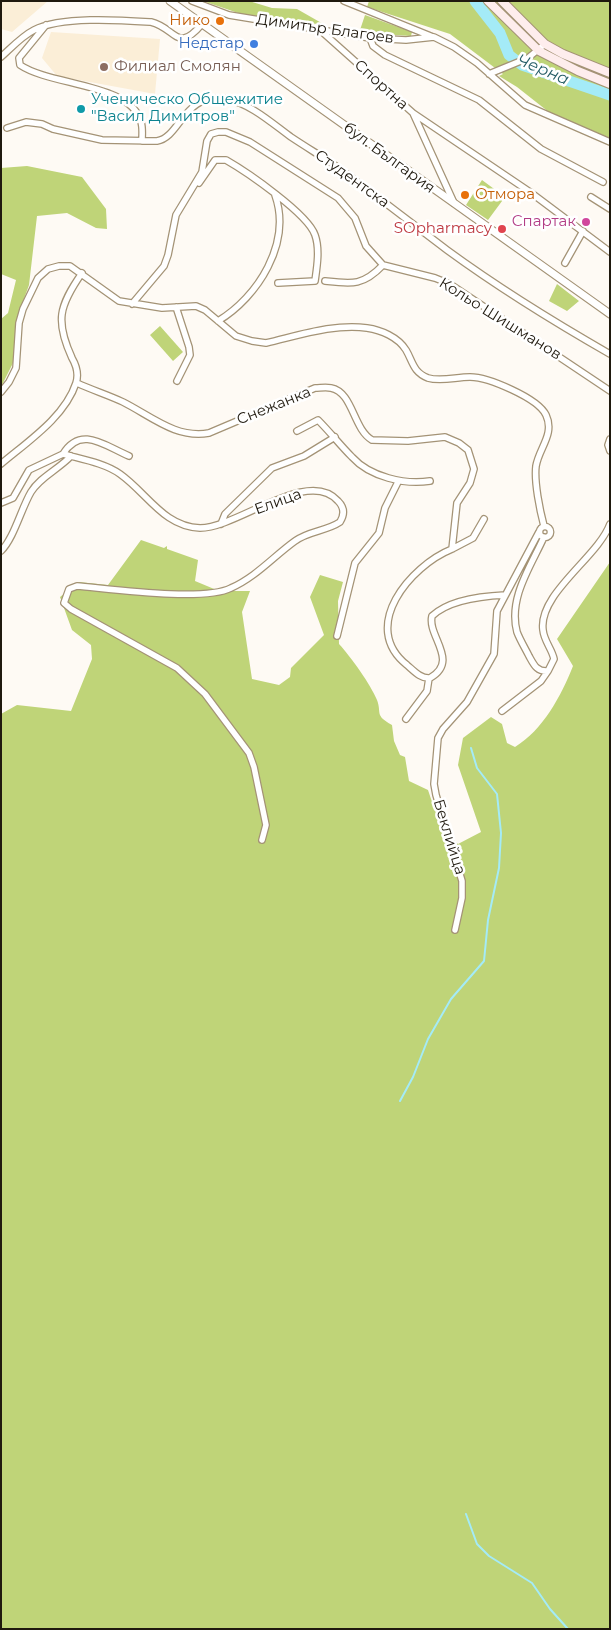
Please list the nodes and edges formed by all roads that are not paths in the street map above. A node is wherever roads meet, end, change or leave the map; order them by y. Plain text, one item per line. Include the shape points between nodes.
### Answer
1 (170, 1) edge
2 (192, 1) edge
3 (344, 1) edge
4 (488, 1) edge
5 (502, 1) edge
6 (47, 24) junction
7 (202, 24) junction
8 (319, 29) junction
9 (434, 37) junction
10 (370, 38) junction
11 (545, 44) junction
12 (539, 51) junction
13 (1, 57) edge
14 (610, 73) edge
15 (489, 74) junction
16 (610, 84) edge
17 (413, 113) junction
18 (7, 128) dead end
19 (142, 141) junction
20 (610, 142) edge
21 (603, 182) dead end
22 (194, 188) junction
23 (275, 195) junction
24 (591, 198) dead end
25 (454, 205) junction
26 (610, 209) edge
27 (583, 231) junction
28 (610, 252) edge
29 (565, 263) dead end
30 (383, 265) junction
31 (82, 273) junction
32 (325, 281) dead end
33 (278, 283) dead end
34 (132, 304) junction
35 (176, 307) junction
36 (610, 314) edge
37 (218, 321) junction
38 (610, 354) edge
39 (177, 381) dead end
40 (77, 383) junction
41 (610, 391) edge
42 (1, 392) edge
43 (297, 431) dead end
44 (335, 437) junction
45 (610, 439) edge
46 (610, 451) edge
47 (63, 454) junction
48 (71, 456) junction
49 (129, 456) dead end
50 (1, 464) edge
51 (430, 481) dead end
52 (398, 482) junction
53 (1, 503) edge
54 (484, 519) dead end
55 (222, 524) junction
56 (610, 524) edge
57 (544, 526) junction
58 (539, 532) junction
59 (544, 537) junction
60 (452, 550) junction
61 (1, 551) edge
62 (505, 595) junction
63 (337, 636) dead end
64 (548, 671) junction
65 (429, 678) junction
66 (502, 711) dead end
67 (406, 718) dead end
68 (262, 840) dead end
69 (455, 930) dead end

1 - 7 street, бул. България
2 - 8 street, Димитър Благоев via 229,15
3 - 9 street
4 - 12 main road
5 - 11 main road
6 - 7 street via 95,20 151,22 175,37 185,39
6 - 13 street via 32,31
6 - 19 street via 19,58 20,65 52,79 117,95 141,121
7 - 25 street, бул. България
8 - 10 street, Димитър Благоев
8 - 17 street, Спортна
9 - 10 street, Димитър Благоев via 406,40
9 - 15 street via 454,47
10 - 21 street via 385,55 479,100 541,149
11 - 12 street
11 - 14 main road
12 - 15 street
12 - 16 main road via 578,72
15 - 20 street via 526,105
17 - 25 street, Спортна
17 - 27 street
18 - 19 street, Студентска via 26,122 102,140
19 - 38 street, Студентска via 162,140 171,134 191,107 208,100 226,99 245,106 334,165 449,251 539,312
22 - 23 street via 215,160 221,158
22 - 30 street via 202,172 211,134 226,132 250,142 338,198 355,218 366,246
22 - 34 street via 176,215 164,266
23 - 33 street via 297,211 316,236 318,260 316,281
23 - 37 street via 279,215 275,249 257,287
24 - 26 street
25 - 36 street, бул. България
27 - 28 street
27 - 29 street
30 - 32 street via 374,275 360,282
30 - 41 street, Кольо Шишманов via 450,284
31 - 34 street via 104,292
31 - 40 street via 61,312 61,329 76,365
31 - 42 street via 70,266 59,266 48,269 38,278 21,316 16,368
34 - 35 street
35 - 37 street via 196,306
35 - 39 street via 190,355
37 - 57 street via 236,336 266,343 352,326 369,328 399,341 412,366 421,375 443,380 479,378 526,398 544,411 548,422 549,434 536,466
40 - 50 street via 46,426
40 - 60 street, Снежанка via 138,409 161,425 199,434 209,433 315,388 332,388 346,399 362,431 372,440 444,437 459,442 468,450 474,469 470,483 456,503
43 - 44 street via 318,420
44 - 52 street via 353,459
44 - 55 street via 304,456 272,468 225,514
45 - 46 street
47 - 48 street, Елица
47 - 49 street via 68,446 82,438
47 - 53 street via 29,470 13,498
48 - 55 street, Елица via 118,472 158,510 181,524 203,528
48 - 61 street via 32,491
51 - 52 street
52 - 63 street via 385,508 379,533 356,563
54 - 60 street via 473,538
55 - 68 street, Елица via 281,498 308,491 322,490 332,495 344,513 335,526 297,539 251,576 227,590 208,594 147,593 77,586 69,589 64,603 78,614 177,668 206,694 249,753 254,766 266,825
56 - 64 street via 602,541 569,576 544,615 543,633 554,659
57 - 58 street, Беклийца
57 - 59 street via 550,531 549,536
58 - 59 street
58 - 62 street, Беклийца
59 - 64 street via 522,580 516,624 536,669
60 - 65 street via 437,556 411,579 393,605 386,627 391,647 401,660 420,676
62 - 65 street via 487,596 442,608 432,616 432,627 444,654 437,671
62 - 69 street, Беклийца via 496,619 494,654 467,702 438,738 435,790 463,889
64 - 66 street
65 - 67 street via 427,691

